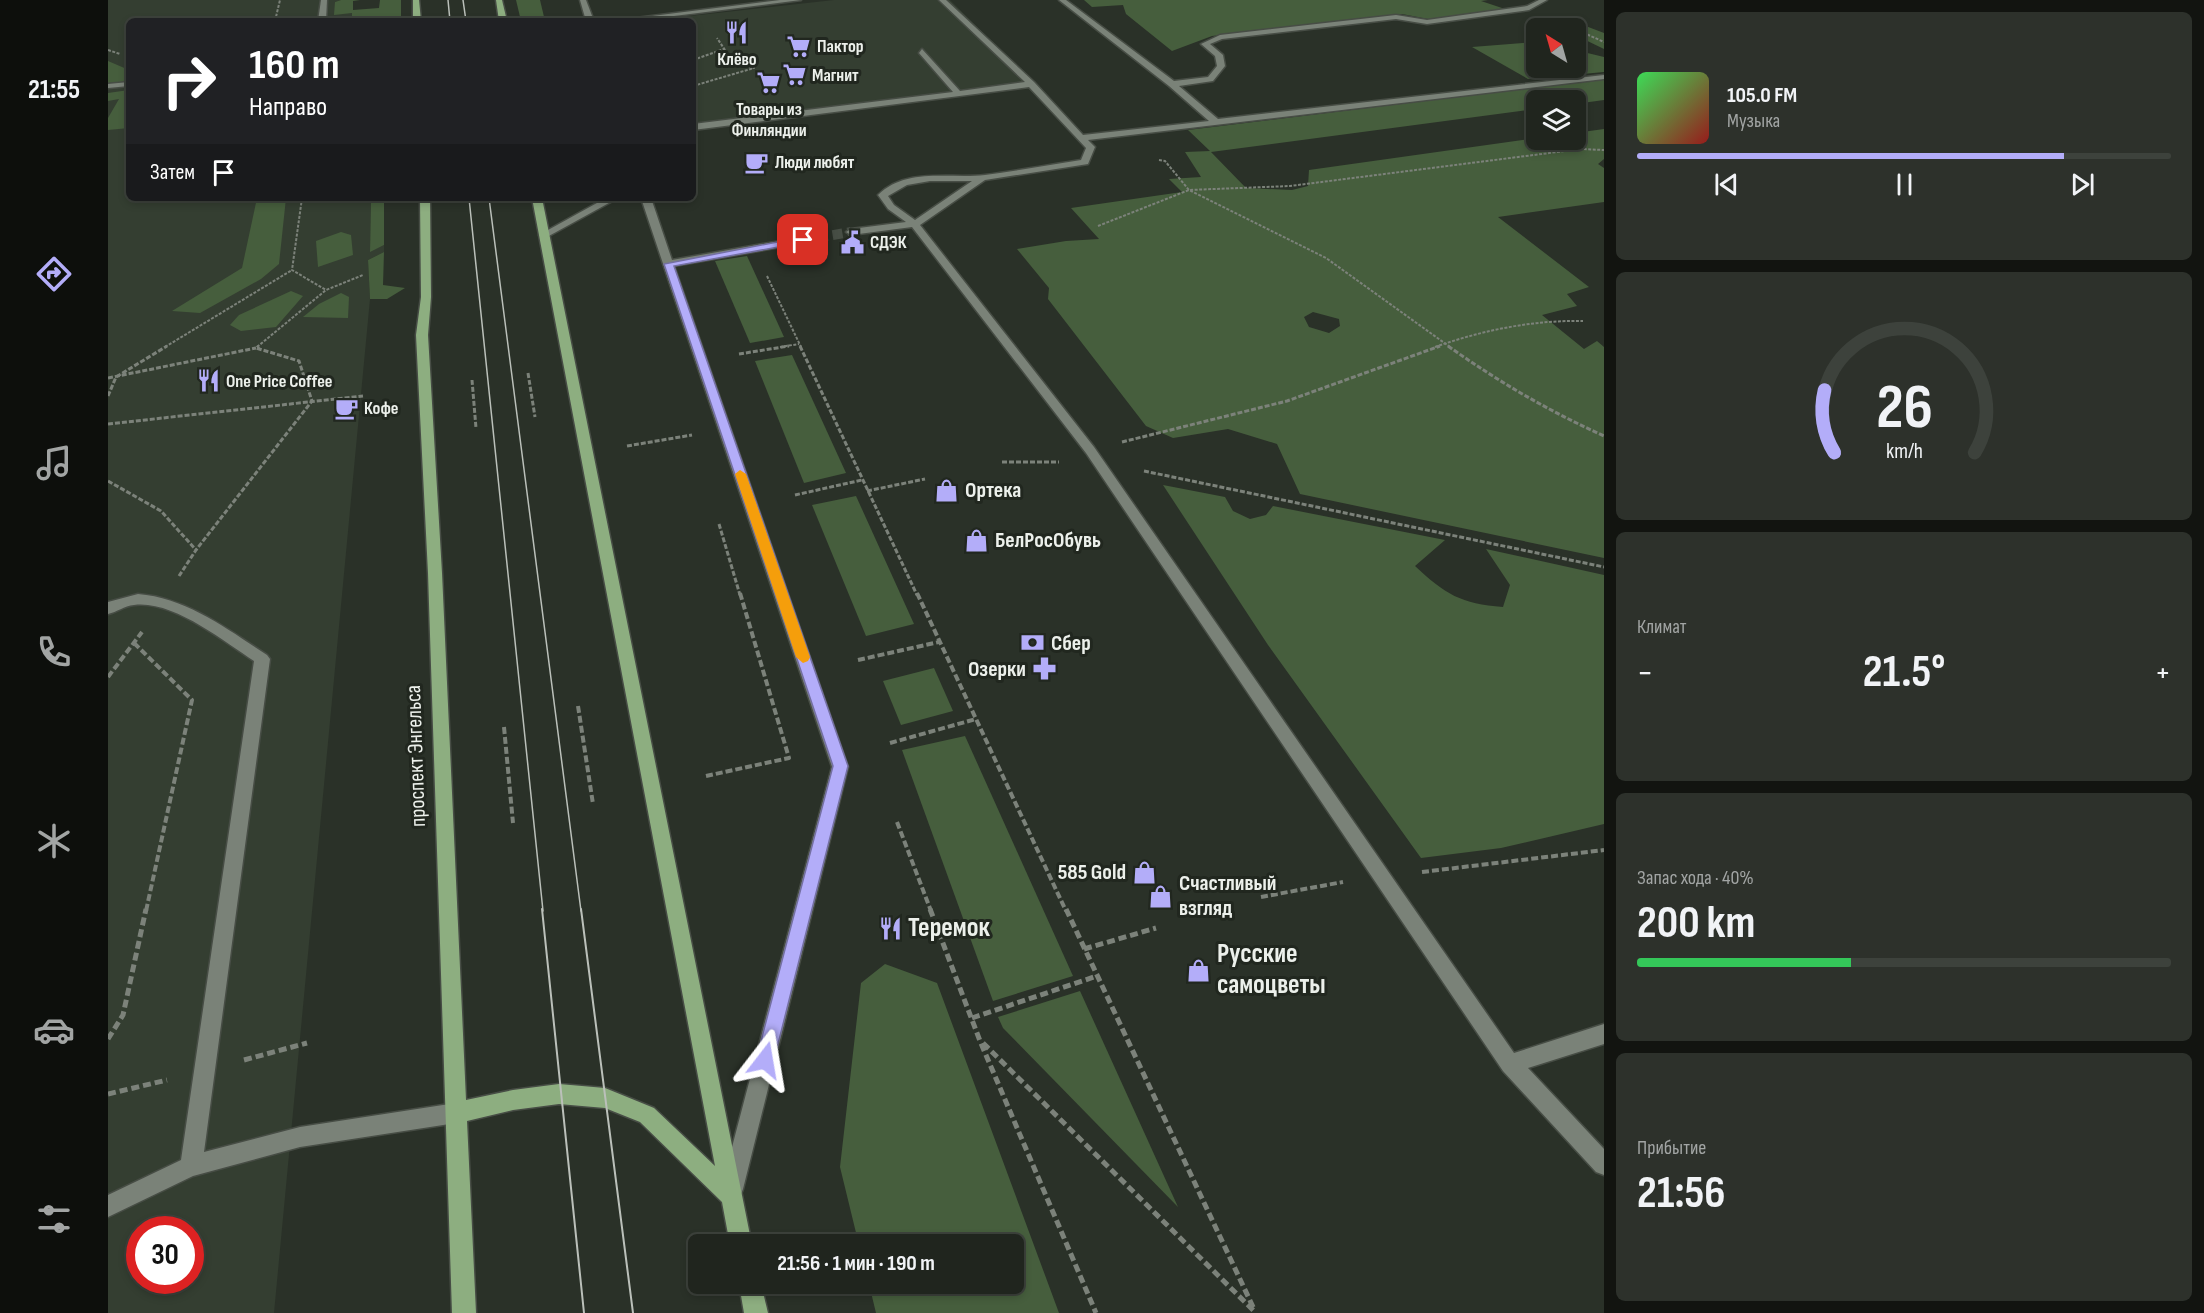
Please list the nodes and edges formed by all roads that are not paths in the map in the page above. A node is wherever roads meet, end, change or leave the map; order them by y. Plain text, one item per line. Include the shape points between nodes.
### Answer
1 (324, 0) edge
2 (416, 0) edge
3 (499, 0) edge
4 (583, 0) edge
5 (798, 0) edge
6 (942, 0) edge
7 (1062, 0) edge
8 (1544, 0) edge
9 (322, 18) edge
10 (417, 18) edge
11 (502, 18) edge
12 (589, 18) edge
13 (642, 18) edge
14 (922, 51) dead end
15 (1604, 77) edge
16 (126, 84) edge
17 (1031, 84) junction
18 (1172, 84) junction
19 (108, 86) edge
20 (958, 93) junction
21 (1215, 122) junction
22 (696, 127) edge
23 (1081, 138) junction
24 (982, 178) junction
25 (425, 201) edge
26 (538, 201) edge
27 (607, 201) edge
28 (647, 201) edge
29 (915, 224) junction
30 (851, 232) tunnel mouth
31 (544, 235) junction
32 (803, 240) tunnel mouth
33 (669, 264) junction
34 (108, 609) edge
35 (1604, 1034) edge
36 (1510, 1064) junction
37 (456, 1113) junction
38 (1604, 1164) edge
39 (191, 1166) junction
40 (730, 1195) junction
41 (108, 1206) edge
42 (739, 1234) edge
43 (752, 1294) edge
44 (464, 1313) edge
45 (756, 1313) edge

1 - 9 street
2 - 10 main road
3 - 11 main road
4 - 12 street
5 - 13 street
6 - 17 street
7 - 18 street
8 - 18 street via 1529,8 1427,22 1396,17 1220,37 1205,44 1219,55 1221,66 1210,79
14 - 20 street
15 - 21 street
16 - 19 street
17 - 20 street
17 - 23 street
18 - 21 street
20 - 22 street
21 - 23 street
23 - 24 street via 1091,147 1085,162
24 - 29 street
24 - 29 street via 920,180 893,186 883,195 891,207
25 - 37 main road, проспект Энгельса via 422,345
26 - 31 main road
27 - 31 street
28 - 33 street
29 - 30 street
29 - 36 street via 1093,456
31 - 40 main road
32 - 33 street
33 - 40 street via 840,766
34 - 39 street via 139,599 161,604 201,619 262,659
35 - 36 street
36 - 38 street
37 - 39 street via 300,1137
37 - 40 main road via 560,1094 605,1098 647,1115
37 - 44 main road, проспект Энгельса
39 - 41 street
40 - 42 main road
43 - 45 main road

